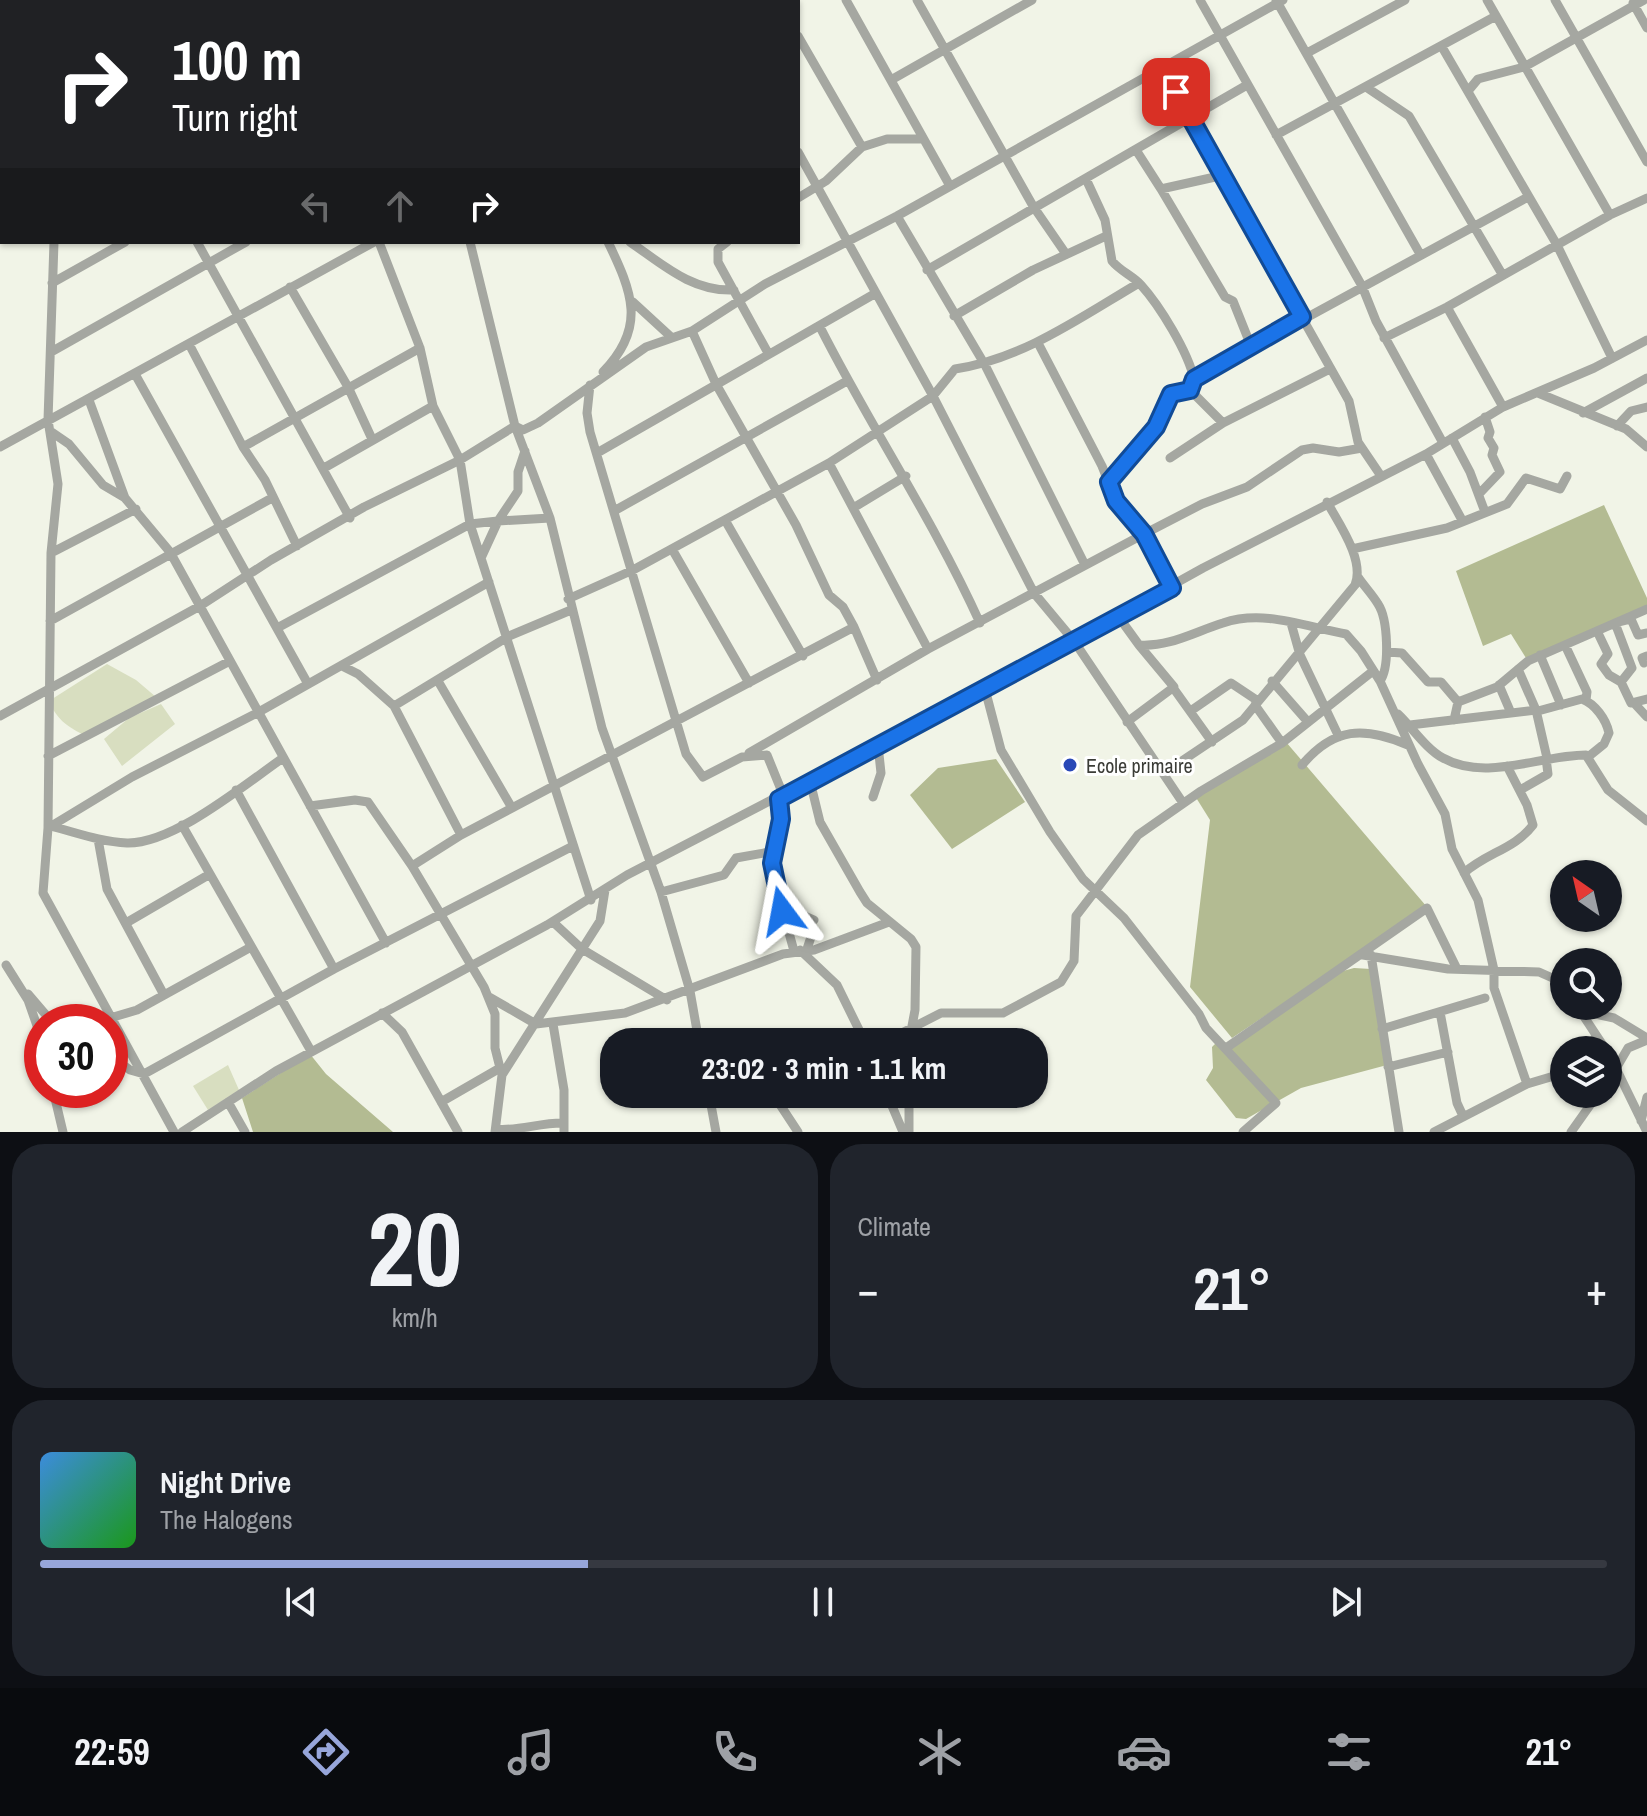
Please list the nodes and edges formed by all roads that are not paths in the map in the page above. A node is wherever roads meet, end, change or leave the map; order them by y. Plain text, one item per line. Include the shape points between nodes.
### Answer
1 (846, 0) edge
2 (917, 0) edge
3 (1032, 0) edge
4 (1200, 0) edge
5 (1405, 0) edge
6 (1555, 0) edge
7 (1279, 1) edge
8 (1493, 2) edge
9 (1636, 2) edge
10 (1496, 16) junction
11 (1647, 28) edge
12 (1218, 34) junction
13 (800, 39) edge
14 (1577, 39) junction
15 (1442, 47) junction
16 (944, 50) junction
17 (1307, 53) junction
18 (1161, 67) junction
19 (1524, 67) junction
20 (891, 80) junction
21 (1247, 85) junction
22 (1366, 87) junction
23 (1468, 91) junction
24 (1335, 103) junction
25 (1191, 118) junction
26 (1276, 135) junction
27 (923, 139) junction
28 (862, 147) junction
29 (1136, 150) junction
30 (800, 155) edge
31 (1003, 155) junction
32 (1647, 162) edge
33 (1224, 175) junction
34 (1086, 179) junction
35 (819, 186) junction
36 (950, 186) junction
37 (1161, 189) junction
38 (800, 197) edge
39 (1528, 197) junction
40 (1647, 198) edge
41 (1033, 206) junction
42 (1610, 215) junction
43 (897, 216) junction
44 (1475, 225) junction
45 (1106, 236) junction
46 (846, 242) junction
47 (54, 244) edge
48 (121, 244) edge
49 (198, 244) edge
50 (242, 244) edge
51 (372, 244) edge
52 (377, 244) edge
53 (470, 244) edge
54 (609, 244) edge
55 (633, 244) edge
56 (724, 244) edge
57 (1557, 245) junction
58 (1066, 254) junction
59 (1420, 254) junction
60 (208, 263) junction
61 (927, 270) junction
62 (1502, 274) junction
63 (52, 283) junction
64 (1139, 283) junction
65 (1362, 286) junction
66 (290, 287) junction
67 (734, 290) junction
68 (876, 293) junction
69 (740, 301) junction
70 (633, 302) junction
71 (1447, 307) junction
72 (238, 316) junction
73 (954, 316) junction
74 (1302, 317) junction
75 (820, 327) junction
76 (692, 331) junction
77 (670, 336) junction
78 (1384, 338) junction
79 (1647, 340) edge
80 (1038, 343) junction
81 (189, 344) junction
82 (1251, 346) junction
83 (420, 348) junction
84 (51, 352) junction
85 (768, 353) junction
86 (1612, 358) junction
87 (985, 365) junction
88 (1330, 369) junction
89 (135, 374) junction
90 (1647, 378) edge
91 (1194, 379) junction
92 (847, 381) junction
93 (716, 384) junction
94 (589, 386) junction
95 (348, 387) junction
96 (1190, 390) junction
97 (1538, 393) junction
98 (933, 396) junction
99 (89, 400) junction
100 (433, 406) junction
101 (1503, 407) junction
102 (1647, 407) edge
103 (1583, 413) junction
104 (1485, 417) junction
105 (295, 418) junction
106 (48, 420) junction
107 (1223, 423) junction
108 (515, 426) junction
109 (1617, 426) junction
110 (50, 431) junction
111 (880, 432) junction
112 (746, 437) junction
113 (372, 439) junction
114 (1447, 440) junction
115 (0, 447) edge
116 (243, 447) junction
117 (1647, 447) edge
118 (1362, 448) junction
119 (525, 451) junction
120 (597, 453) junction
121 (1426, 454) junction
122 (1170, 458) dead end
123 (460, 460) junction
124 (829, 463) junction
125 (324, 468) junction
126 (906, 476) junction
127 (1381, 476) junction
128 (1567, 476) dead end
129 (1109, 482) junction
130 (775, 492) junction
131 (1479, 494) junction
132 (125, 498) junction
133 (272, 498) junction
134 (1327, 502) junction
135 (853, 508) junction
136 (136, 509) junction
137 (614, 511) junction
138 (1485, 512) junction
139 (350, 518) junction
140 (550, 518) junction
141 (725, 520) junction
142 (1462, 520) junction
143 (498, 521) junction
144 (470, 524) junction
145 (224, 528) junction
146 (1144, 534) junction
147 (297, 546) junction
148 (672, 549) junction
149 (1352, 549) junction
150 (170, 552) junction
151 (51, 553) junction
152 (481, 558) junction
153 (1085, 565) junction
154 (633, 570) junction
155 (248, 575) junction
156 (1358, 577) junction
157 (489, 582) junction
158 (1172, 588) junction
159 (1034, 593) junction
160 (568, 599) junction
161 (200, 606) junction
162 (1647, 609) edge
163 (571, 610) junction
164 (1118, 616) junction
165 (50, 621) junction
166 (980, 623) junction
167 (1291, 623) junction
168 (1615, 623) junction
169 (279, 627) junction
170 (854, 627) junction
171 (1321, 629) junction
172 (1597, 631) junction
173 (1647, 633) edge
174 (509, 636) junction
175 (1074, 641) junction
176 (1139, 645) junction
177 (1565, 645) junction
178 (928, 649) junction
179 (1387, 652) junction
180 (1300, 655) junction
181 (1540, 655) junction
182 (803, 656) junction
183 (230, 661) junction
184 (342, 666) junction
185 (1518, 669) junction
186 (1373, 671) junction
187 (877, 680) junction
188 (438, 681) junction
189 (1272, 681) junction
190 (1380, 681) junction
191 (1621, 682) junction
192 (749, 683) junction
193 (308, 684) junction
194 (1499, 685) junction
195 (985, 689) junction
196 (1174, 689) junction
197 (49, 691) junction
198 (1647, 699) edge
199 (1586, 700) junction
200 (1458, 702) junction
201 (1256, 703) junction
202 (1634, 703) junction
203 (1561, 705) junction
204 (394, 706) junction
205 (1192, 710) junction
206 (1393, 710) junction
207 (1537, 710) junction
208 (1326, 711) junction
209 (257, 713) junction
210 (1511, 713) junction
211 (0, 716) edge
212 (1647, 717) edge
213 (1454, 720) junction
214 (1127, 722) junction
215 (1308, 722) junction
216 (677, 723) junction
217 (1410, 725) junction
218 (1339, 737) junction
219 (1212, 742) junction
220 (1282, 743) junction
221 (878, 745) junction
222 (1408, 745) junction
223 (48, 756) junction
224 (742, 757) junction
225 (1588, 757) junction
226 (283, 758) junction
227 (612, 758) junction
228 (1547, 758) junction
229 (1302, 765) dead end
230 (1507, 766) junction
231 (1164, 773) junction
232 (810, 781) junction
233 (553, 788) junction
234 (236, 790) junction
235 (1520, 790) junction
236 (873, 797) dead end
237 (779, 799) junction
238 (1183, 803) junction
239 (765, 805) junction
240 (310, 806) junction
241 (512, 808) junction
242 (1647, 821) edge
243 (182, 825) junction
244 (51, 828) junction
245 (461, 835) junction
246 (98, 839) junction
247 (571, 847) junction
248 (775, 851) junction
249 (651, 863) junction
250 (412, 866) junction
251 (1464, 873) junction
252 (210, 874) junction
253 (605, 890) junction
254 (1098, 890) junction
255 (661, 892) junction
256 (591, 900) junction
257 (802, 914) junction
258 (440, 916) junction
259 (783, 917) junction
260 (814, 920) dead end
261 (553, 922) junction
262 (889, 922) junction
263 (126, 923) junction
264 (386, 943) junction
265 (251, 947) junction
266 (582, 949) junction
267 (800, 950) junction
268 (1367, 955) junction
269 (471, 964) junction
270 (6, 965) dead end
271 (334, 969) junction
272 (1457, 969) junction
273 (1494, 970) junction
274 (1550, 977) edge
275 (20, 985) junction
276 (690, 991) junction
277 (164, 995) junction
278 (282, 997) junction
279 (488, 997) junction
280 (1485, 998) dead end
281 (667, 1000) junction
282 (28, 1004) edge
283 (36, 1004) edge
284 (102, 1004) edge
285 (1440, 1012) junction
286 (128, 1013) edge
287 (382, 1013) junction
288 (1617, 1020) edge
289 (536, 1024) junction
290 (553, 1024) junction
291 (697, 1028) edge
292 (858, 1028) edge
293 (911, 1028) edge
294 (913, 1028) edge
295 (1382, 1029) junction
296 (1647, 1039) edge
297 (128, 1048) edge
298 (1226, 1048) junction
299 (311, 1051) junction
300 (1448, 1052) junction
301 (1622, 1055) edge
302 (1388, 1067) junction
303 (128, 1068) edge
304 (501, 1072) junction
305 (144, 1074) junction
306 (1550, 1077) edge
307 (1527, 1084) junction
308 (1622, 1085) edge
309 (1647, 1097) edge
310 (228, 1102) junction
311 (441, 1102) junction
312 (57, 1108) edge
313 (712, 1108) edge
314 (782, 1108) edge
315 (894, 1108) edge
316 (908, 1108) edge
317 (1587, 1108) edge
318 (1463, 1116) junction
319 (1579, 1119) junction
320 (1641, 1121) junction
321 (564, 1127) edge
322 (496, 1130) edge
323 (1250, 1130) edge
324 (63, 1132) edge
325 (174, 1132) edge
326 (182, 1132) edge
327 (245, 1132) edge
328 (458, 1132) edge
329 (716, 1132) edge
330 (798, 1132) edge
331 (906, 1132) edge
332 (1399, 1132) edge
333 (1434, 1132) edge
334 (1571, 1132) edge
335 (1584, 1132) edge
336 (1647, 1132) edge

1 - 20 street
2 - 16 street
3 - 16 street
4 - 12 street
5 - 17 street
6 - 14 street
7 - 12 street
7 - 17 street
8 - 10 street
9 - 11 street
9 - 14 street
10 - 15 street
10 - 19 street
12 - 18 street
12 - 21 street
13 - 28 street
14 - 19 street
14 - 32 street
15 - 22 street
15 - 23 street
16 - 20 street
16 - 31 street
17 - 24 street
18 - 25 street
18 - 31 street
19 - 23 street via 1478,79
19 - 42 street
20 - 27 street
21 - 25 street
21 - 26 street
22 - 24 street
22 - 44 street via 1406,112
23 - 39 street
24 - 26 street
24 - 59 street
25 - 29 street
25 - 33 street
26 - 65 street
27 - 28 street via 887,139
27 - 36 street
28 - 35 street
29 - 34 street
29 - 37 street
30 - 35 street
31 - 36 street
31 - 41 street
33 - 37 street
33 - 74 street
34 - 41 street
34 - 45 street
35 - 38 street
35 - 46 street
36 - 43 street
37 - 82 street via 1225,297 1233,301
39 - 44 street
39 - 57 street
40 - 42 street
41 - 58 street
41 - 61 street
42 - 57 street
43 - 46 street
43 - 61 street
44 - 59 street
44 - 62 street
45 - 58 street
45 - 64 street via 1112,261
46 - 68 street
46 - 69 street
47 - 63 street
48 - 63 street
49 - 60 street
50 - 60 street
51 - 66 street
52 - 83 street
53 - 108 street
54 - 70 street
55 - 67 street via 686,280
56 - 67 street via 717,258
57 - 62 street
57 - 86 street
58 - 73 street
59 - 65 street
60 - 72 street
60 - 84 street
61 - 73 street
62 - 71 street
63 - 84 street
64 - 80 street
64 - 91 street via 1186,352
65 - 74 street
65 - 78 street
66 - 72 street
66 - 95 street
67 - 69 street
68 - 75 street
68 - 98 street
69 - 76 street
69 - 85 street
70 - 77 street
70 - 94 street via 620,350
71 - 78 street
71 - 101 street
72 - 81 street
72 - 105 street
73 - 87 street
74 - 82 street
74 - 88 street
75 - 85 street
75 - 92 street
76 - 77 street
76 - 93 street
77 - 94 street
78 - 114 street
79 - 86 street
80 - 87 street
80 - 129 street
81 - 89 street
81 - 116 street
82 - 91 street
83 - 95 street
83 - 100 street
84 - 106 street
85 - 93 street
86 - 97 street
87 - 98 street via 955,369
87 - 153 street
88 - 107 street
88 - 118 street via 1349,401
89 - 99 street
89 - 145 street
90 - 103 street
91 - 96 street
92 - 111 street
92 - 112 street
93 - 112 street
93 - 120 street
94 - 108 street via 529,428
94 - 120 street via 587,413
95 - 105 street
95 - 113 street
96 - 107 street
96 - 129 street via 1171,394 1156,427
97 - 101 street
97 - 103 street
98 - 111 street
98 - 159 street
99 - 106 street
99 - 132 street
100 - 113 street
100 - 123 street
101 - 104 street
102 - 109 street via 1631,411
103 - 109 street
104 - 114 street
104 - 131 street via 1500,472
105 - 116 street
105 - 125 street
106 - 110 street
106 - 115 street
107 - 122 street
108 - 119 street
108 - 123 street
109 - 117 street
110 - 132 street via 69,444 103,485
110 - 151 street via 58,484
111 - 124 street
111 - 126 street
112 - 130 street
112 - 137 street
113 - 125 street
114 - 121 street
114 - 131 street
116 - 133 street
118 - 127 street
118 - 146 street via 1302,450 1247,487
119 - 140 street
119 - 143 street via 518,491
120 - 137 street
121 - 127 street
121 - 142 street
123 - 139 street
123 - 144 street
124 - 130 street
124 - 135 street
125 - 139 street
126 - 135 street
126 - 166 street
127 - 134 street
128 - 138 street via 1562,489 1526,478 1512,501
129 - 146 street via 1116,501
130 - 141 street
130 - 170 street via 829,595
131 - 138 street
132 - 136 street
133 - 145 street
133 - 147 street
134 - 149 street
134 - 158 street
135 - 178 street
136 - 150 street
136 - 151 street
137 - 154 street
138 - 142 street
139 - 147 street
140 - 143 street
140 - 160 street
141 - 148 street
141 - 182 street
142 - 149 street
143 - 144 street
143 - 152 street
144 - 152 street
144 - 169 street
145 - 150 street
145 - 155 street
146 - 153 street
146 - 158 street
147 - 155 street
148 - 154 street
148 - 192 street
149 - 156 street
150 - 161 street
150 - 165 street
151 - 165 street
152 - 157 street
153 - 159 street
154 - 160 street
154 - 216 street
155 - 161 street
155 - 169 street
156 - 171 street
156 - 179 street via 1379,604
157 - 174 street
157 - 184 street
158 - 164 street
159 - 166 street
159 - 175 street
160 - 163 street
161 - 183 street
161 - 197 street
162 - 168 street
163 - 174 street
163 - 227 street
164 - 175 street
164 - 176 street
165 - 197 street
166 - 178 street
167 - 171 street
167 - 176 street via 1240,619 1166,644
167 - 180 street
168 - 172 street
168 - 173 street via 1631,619 1638,635
168 - 191 street via 1632,668
169 - 193 street
170 - 182 street
170 - 187 street
171 - 180 street
171 - 186 street via 1349,636
172 - 177 street
172 - 191 street via 1608,654 1601,664
174 - 188 street
174 - 233 street
175 - 195 street
175 - 214 street
176 - 196 street
177 - 181 street
177 - 199 street
178 - 187 street
179 - 190 street
179 - 200 street via 1402,653 1428,682 1441,682
180 - 189 street
180 - 208 street
181 - 185 street
181 - 203 street
182 - 192 street
183 - 209 street
183 - 223 street
184 - 193 street
184 - 204 street
185 - 194 street
185 - 207 street
186 - 190 street
186 - 208 street
187 - 224 street
188 - 204 street
188 - 241 street
189 - 201 street
189 - 215 street
190 - 206 street
191 - 202 street
192 - 216 street
193 - 209 street
194 - 200 street
194 - 210 street
195 - 221 street
195 - 254 street via 1006,760 1075,868
196 - 205 street
196 - 214 street
197 - 211 street
197 - 223 street
198 - 202 street
199 - 203 street
199 - 225 street via 1609,733
200 - 213 street
201 - 205 street via 1231,683
201 - 219 street via 1243,720
201 - 220 street
202 - 212 street
203 - 207 street
204 - 245 street
205 - 219 street
206 - 217 street
206 - 222 street
207 - 210 street
207 - 228 street
208 - 215 street
208 - 218 street
209 - 226 street
209 - 244 street via 132,777
210 - 213 street
213 - 217 street
214 - 231 street
215 - 220 street
216 - 224 street via 686,754 703,777
216 - 227 street
217 - 230 street via 1441,758 1468,767
218 - 222 street via 1363,732
218 - 229 street via 1321,743
219 - 231 street
220 - 238 street
221 - 232 street
221 - 236 street via 881,773
222 - 251 street via 1445,814 1448,837
223 - 244 street
224 - 239 street via 767,755 774,766 782,792
225 - 228 street
225 - 242 street via 1608,790
226 - 234 street
226 - 240 street
227 - 233 street
227 - 249 street
228 - 230 street
228 - 235 street via 1548,774
230 - 235 street
231 - 238 street
232 - 237 street
232 - 262 street via 820,822 867,903
233 - 241 street
233 - 247 street
234 - 243 street
234 - 271 street
235 - 251 street via 1533,825 1517,842
237 - 239 street
237 - 248 street
238 - 254 street via 1138,835
239 - 249 street
240 - 250 street via 368,802
240 - 264 street
241 - 245 street
243 - 246 street via 137,842
243 - 252 street
244 - 246 street
244 - 284 street via 43,893
245 - 250 street
246 - 263 street via 107,889
247 - 256 street
247 - 258 street
248 - 255 street via 736,858 724,875
248 - 259 street via 773,875
249 - 253 street
249 - 255 street
250 - 258 street
251 - 273 street via 1478,900
252 - 263 street
252 - 265 street
253 - 256 street
253 - 266 street via 600,921
254 - 294 street via 1074,920 1074,961 1061,982 1003,1013 949,1012
254 - 298 street
255 - 276 street
256 - 261 street
257 - 259 street
257 - 260 street
257 - 267 street via 813,931
258 - 264 street
258 - 269 street
259 - 267 street
261 - 266 street
261 - 269 street
262 - 267 street
262 - 293 street via 911,939 918,956
263 - 277 street
264 - 271 street
265 - 277 street
265 - 278 street
266 - 281 street
266 - 289 street
267 - 276 street
267 - 292 street via 837,985
268 - 272 street
268 - 272 street via 1427,908
268 - 295 street
268 - 298 street
269 - 279 street
269 - 287 street
270 - 275 street
271 - 278 street
272 - 273 street
273 - 274 street
273 - 307 street via 1494,988
275 - 282 street
275 - 283 street
276 - 281 street
276 - 291 street
277 - 286 street
278 - 299 street
278 - 305 street
279 - 289 street
279 - 304 street
280 - 285 street
281 - 290 street via 625,1013
285 - 295 street
285 - 300 street
287 - 299 street
287 - 311 street via 402,1032
288 - 296 street
289 - 290 street
289 - 304 street
290 - 321 street
295 - 302 street
296 - 301 street
297 - 305 street
298 - 323 street via 1276,1103
299 - 310 street
300 - 302 street
300 - 318 street
302 - 332 street
303 - 305 street
304 - 311 street
304 - 322 street
305 - 325 street
306 - 307 street
307 - 318 street
308 - 320 street
309 - 320 street
310 - 326 street
310 - 327 street
311 - 328 street
312 - 324 street
313 - 329 street
314 - 330 street
315 - 331 street
316 - 331 street
317 - 319 street
318 - 333 street
319 - 334 street
319 - 335 street
320 - 336 street
321 - 322 street via 542,1122

